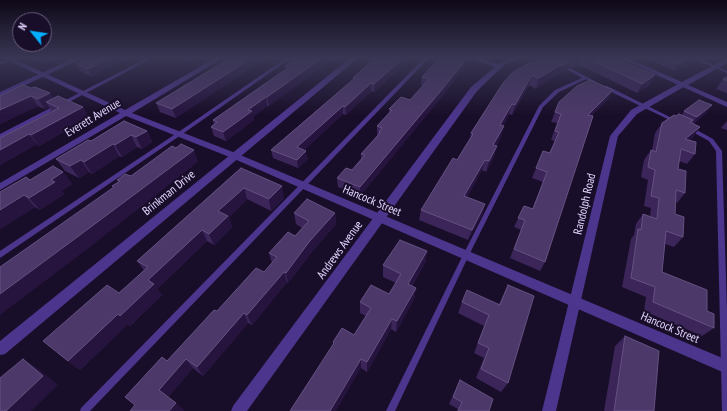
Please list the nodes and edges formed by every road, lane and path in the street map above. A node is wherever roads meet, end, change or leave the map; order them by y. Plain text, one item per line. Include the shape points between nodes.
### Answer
1 (39, 77) edge
2 (49, 77) edge
3 (114, 77) edge
4 (187, 77) edge
5 (261, 77) edge
6 (332, 77) edge
7 (408, 77) edge
8 (487, 77) edge
9 (665, 77) edge
10 (697, 77) edge
11 (585, 78) joint
12 (683, 85) junction
13 (83, 93) junction
14 (0, 95) edge
15 (727, 104) edge
16 (645, 106) junction
17 (125, 113) junction
18 (680, 123) edge
19 (688, 127) edge
20 (179, 134) junction
21 (0, 136) edge
22 (235, 156) junction
23 (303, 185) junction
24 (0, 187) edge
25 (380, 218) junction
26 (0, 255) edge
27 (466, 255) junction
28 (575, 302) junction
29 (0, 349) edge
30 (726, 366) edge
31 (84, 411) edge
32 (238, 411) edge
33 (390, 411) edge
34 (549, 411) edge
35 (726, 411) edge

1 - 14 street
2 - 13 street, Hancock Street
3 - 13 lane
4 - 17 street, Everett Avenue
5 - 20 lane
6 - 22 street, Brinkman Drive
7 - 23 lane
8 - 25 street, Andrews Avenue via 474,89
9 - 12 street
10 - 12 street, Randolph Road
11 - 16 lane
11 - 27 lane via 557,91 541,106
12 - 15 street
12 - 16 street, Randolph Road
13 - 17 street, Hancock Street
13 - 21 lane
16 - 18 lane
16 - 28 street, Randolph Road via 634,112 614,136
17 - 20 street, Hancock Street
17 - 24 street, Everett Avenue
19 - 30 lane via 711,140 719,151
20 - 22 street, Hancock Street
20 - 26 lane
22 - 23 street, Hancock Street
22 - 29 street, Brinkman Drive
23 - 25 street, Hancock Street
23 - 31 lane
25 - 27 street, Hancock Street
25 - 32 street, Andrews Avenue
27 - 28 street, Hancock Street
27 - 33 lane
28 - 30 street, Hancock Street
28 - 34 street, Randolph Road
30 - 35 lane

